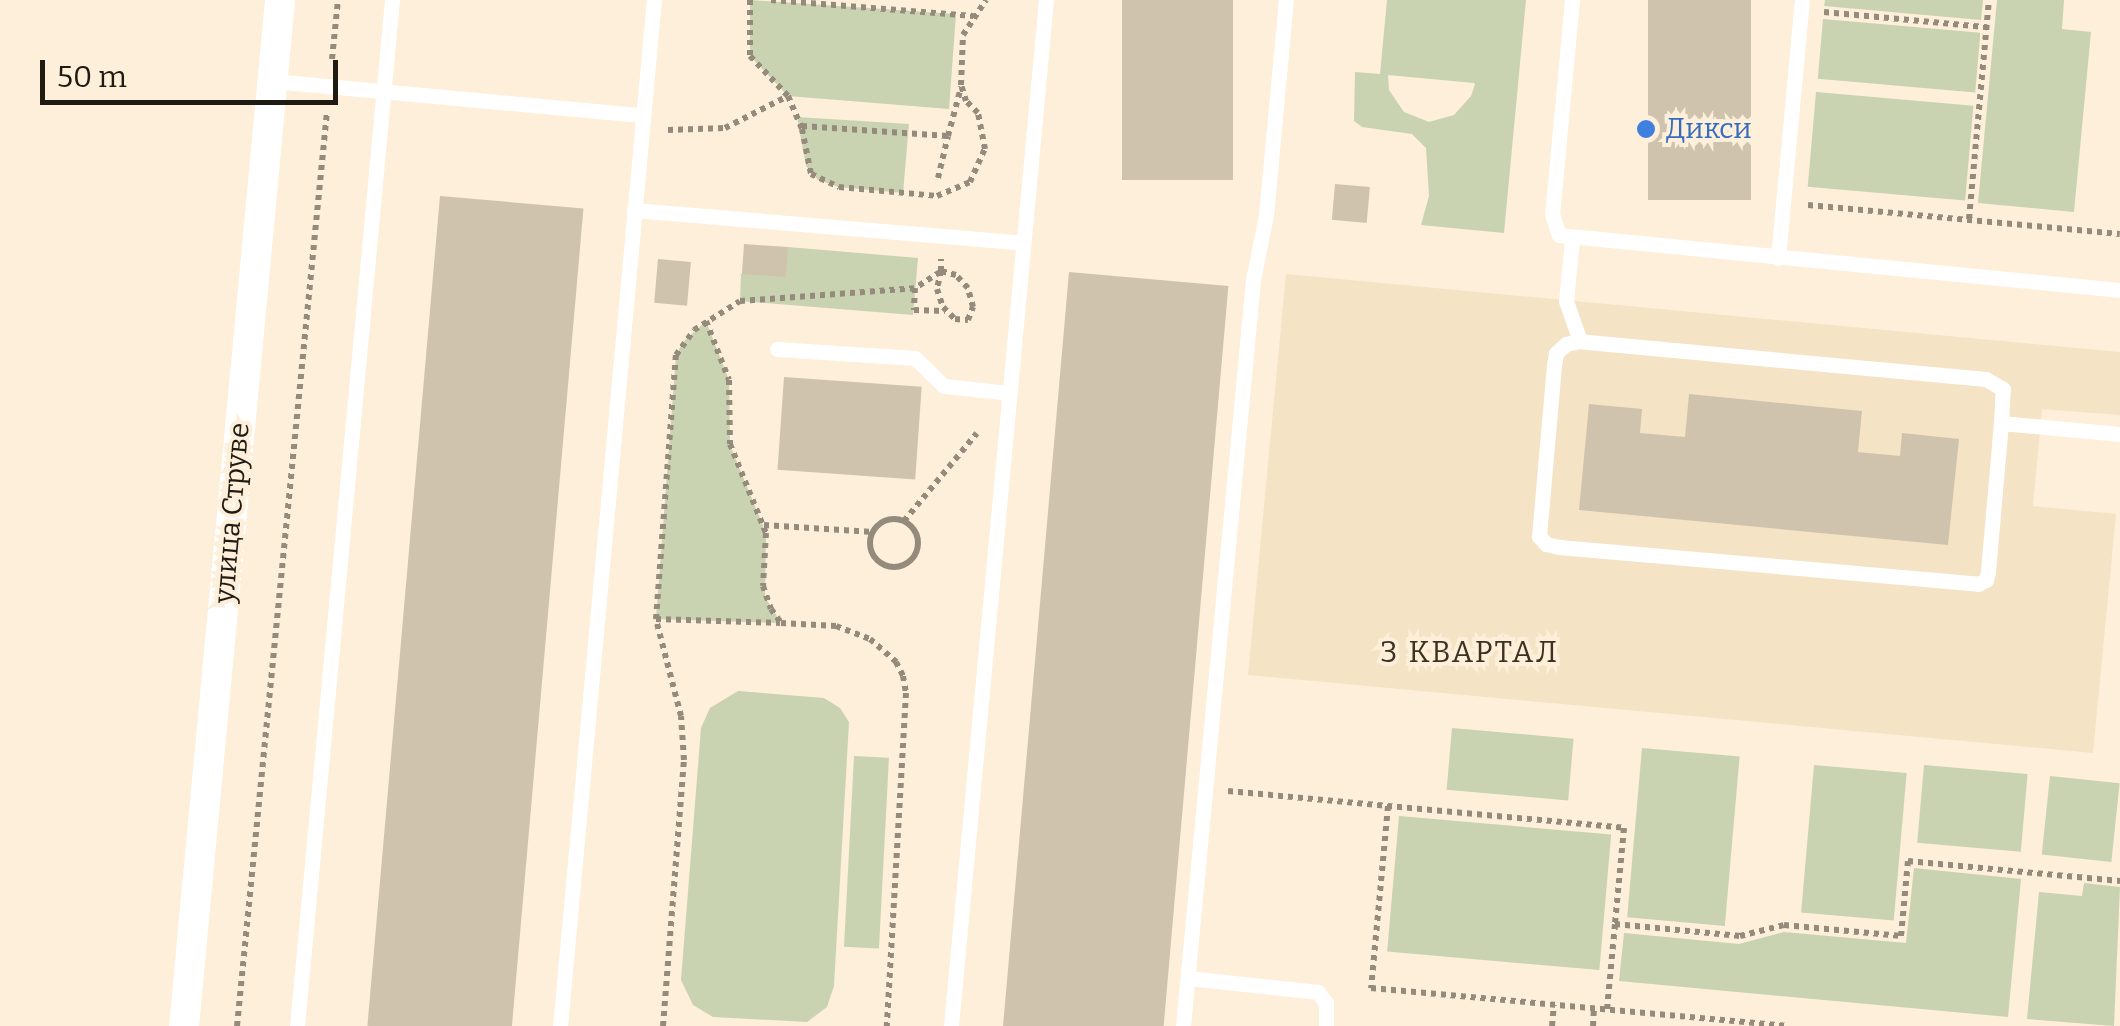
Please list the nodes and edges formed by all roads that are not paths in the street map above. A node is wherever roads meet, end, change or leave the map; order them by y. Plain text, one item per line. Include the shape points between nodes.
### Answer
1 (280, 0) edge
2 (392, 0) edge
3 (654, 0) edge
4 (1046, 0) edge
5 (1286, 0) edge
6 (1572, 0) edge
7 (1801, 5) edge
8 (272, 81) junction
9 (384, 91) junction
10 (643, 121) junction
11 (634, 210) junction
12 (1572, 238) junction
13 (1024, 242) junction
14 (1778, 258) junction
15 (2120, 290) edge
16 (1580, 341) junction
17 (777, 349) dead end
18 (1010, 393) junction
19 (2001, 424) junction
20 (2120, 434) edge
21 (1188, 978) junction
22 (184, 1026) edge
23 (296, 1026) edge
24 (560, 1026) edge
25 (950, 1026) edge
26 (1183, 1026) edge
27 (1326, 1026) edge

1 - 8 street, улица Струве
2 - 9 lane
3 - 10 lane
4 - 13 lane
5 - 21 lane via 1266,215 1252,280
6 - 12 lane via 1552,214 1558,235
7 - 14 lane
8 - 9 lane
8 - 22 street, улица Струве
9 - 10 lane
9 - 23 lane
10 - 11 lane
11 - 13 lane
11 - 24 lane
12 - 14 lane
12 - 16 lane via 1566,301
13 - 18 lane
14 - 15 lane
16 - 19 lane via 1986,378 2003,389
16 - 19 lane via 1566,344 1554,365 1538,536 1558,547 1978,584 1988,570
17 - 18 lane via 915,358 944,386
18 - 25 lane
19 - 20 lane
21 - 26 lane
21 - 27 lane via 1318,992 1326,1003

